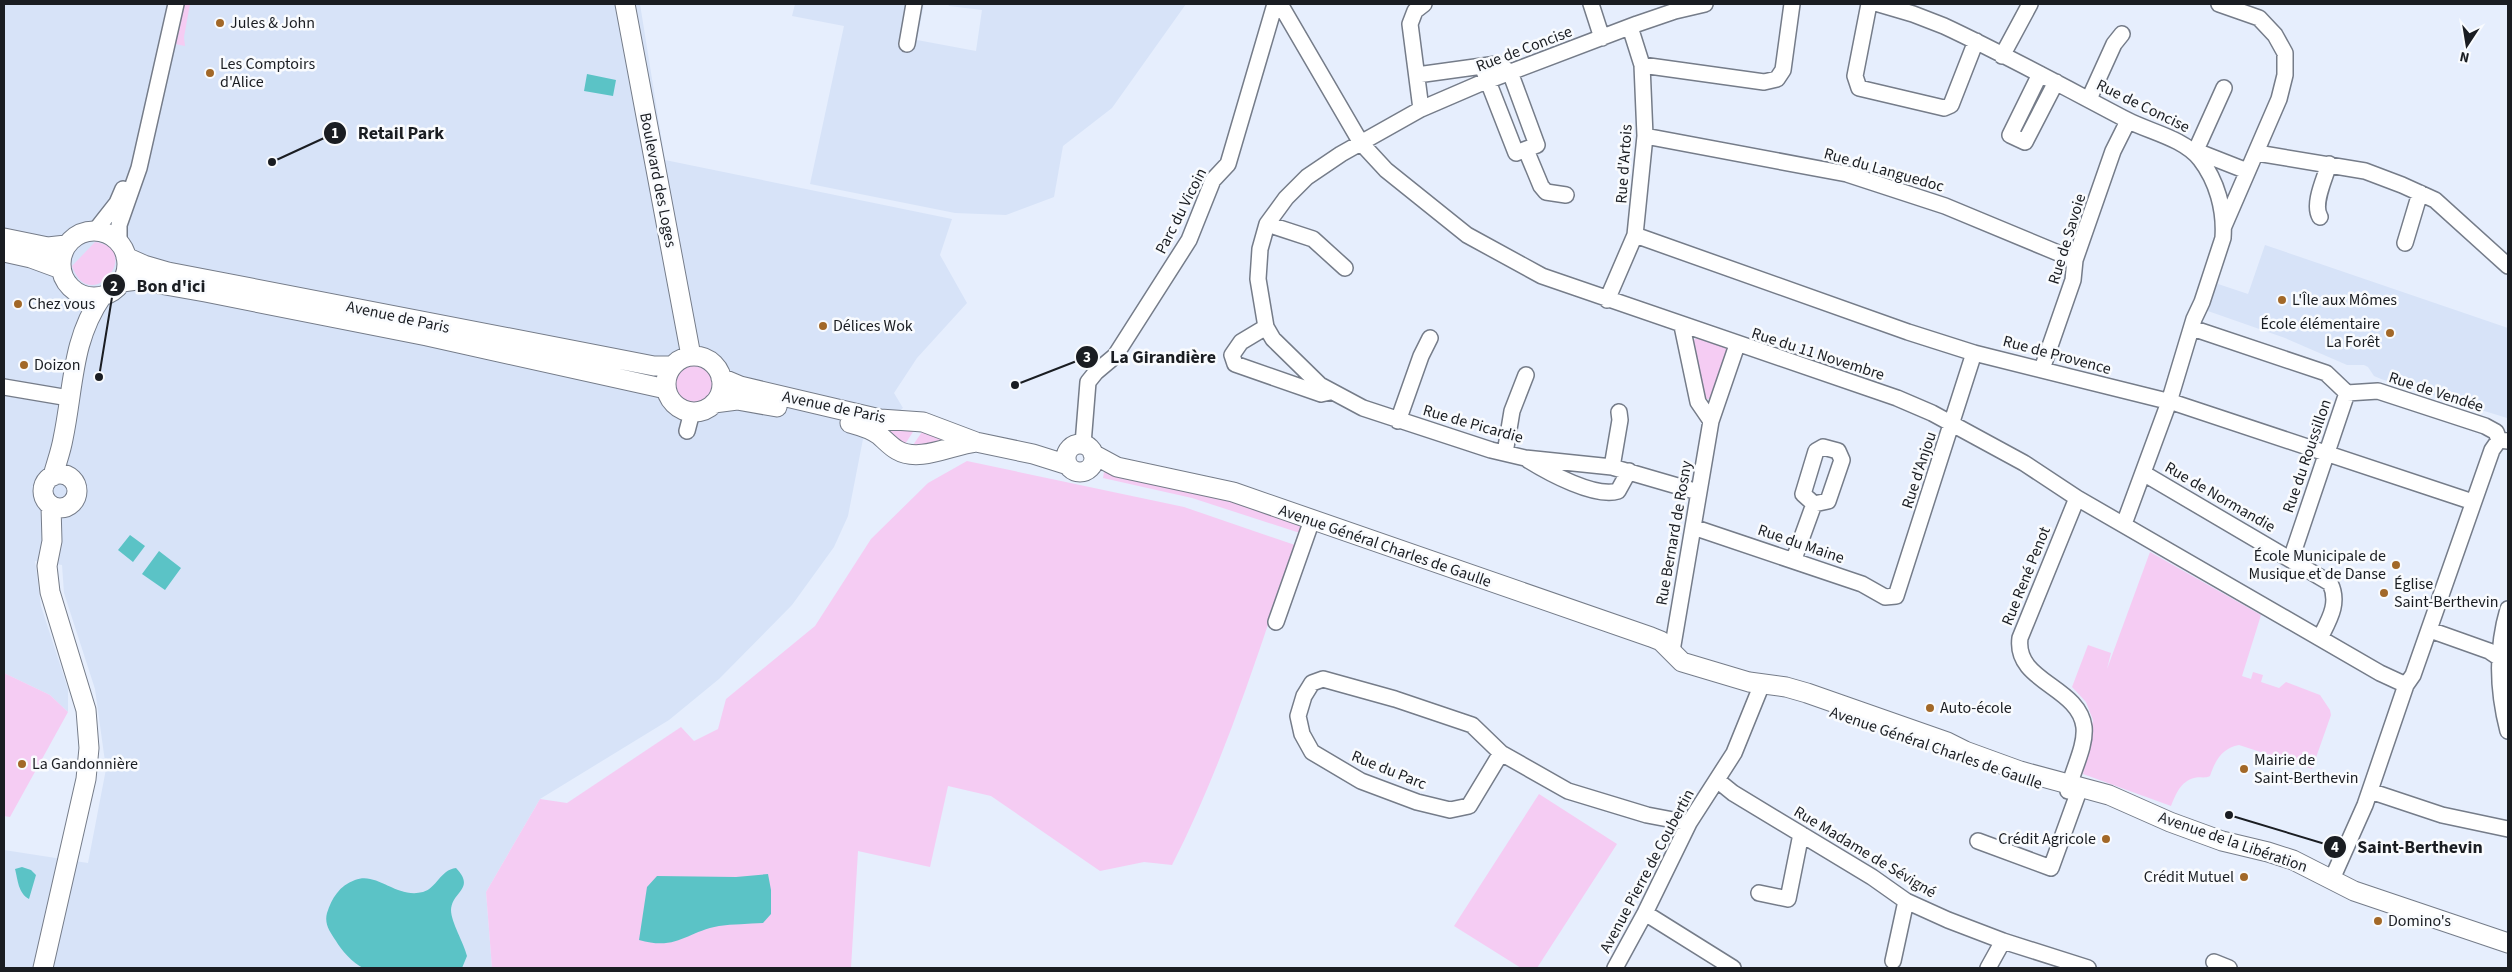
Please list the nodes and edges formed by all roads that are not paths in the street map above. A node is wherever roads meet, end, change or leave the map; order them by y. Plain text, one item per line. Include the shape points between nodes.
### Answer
1 (170, 4) edge
2 (176, 4) edge
3 (625, 4) edge
4 (914, 4) edge
5 (1275, 4) edge
6 (1280, 4) edge
7 (1424, 4) edge
8 (1591, 4) edge
9 (1705, 4) edge
10 (1792, 4) edge
11 (1869, 4) edge
12 (1879, 4) edge
13 (2030, 4) edge
14 (2219, 4) edge
15 (1630, 27) junction
16 (2122, 34) dead end
17 (1602, 38) junction
18 (1976, 41) junction
19 (907, 44) dead end
20 (2002, 56) junction
21 (1642, 65) junction
22 (1482, 66) junction
23 (1510, 72) junction
24 (2040, 74) junction
25 (1417, 75) junction
26 (1488, 81) junction
27 (2056, 82) junction
28 (2224, 88) dead end
29 (2089, 99) junction
30 (1421, 109) junction
31 (2128, 121) junction
32 (1646, 136) junction
33 (1361, 143) junction
34 (2193, 149) junction
35 (1526, 150) junction
36 (2257, 153) junction
37 (2329, 164) junction
38 (2247, 171) junction
39 (1566, 194) dead end
40 (2420, 194) junction
41 (2320, 217) dead end
42 (1267, 224) junction
43 (2224, 226) junction
44 (95, 231) junction
45 (1635, 236) junction
46 (4, 238) edge
47 (2405, 243) dead end
48 (66, 245) junction
49 (122, 250) junction
50 (4, 252) edge
51 (2075, 260) junction
52 (2508, 266) edge
53 (1345, 268) dead end
54 (61, 269) junction
55 (122, 282) junction
56 (74, 290) junction
57 (102, 296) junction
58 (1607, 300) junction
59 (1682, 326) junction
60 (1266, 327) junction
61 (2192, 328) junction
62 (1430, 338) dead end
63 (78, 344) junction
64 (1737, 345) junction
65 (1974, 353) junction
66 (691, 356) junction
67 (672, 366) junction
68 (2042, 369) junction
69 (1526, 376) dead end
70 (721, 378) junction
71 (4, 387) edge
72 (666, 389) junction
73 (1330, 392) junction
74 (2347, 393) junction
75 (69, 398) junction
76 (2169, 402) junction
77 (714, 403) junction
78 (692, 412) junction
79 (1619, 412) dead end
80 (1398, 420) junction
81 (1711, 421) junction
82 (1952, 424) junction
83 (687, 431) dead end
84 (2504, 441) edge
85 (976, 442) junction
86 (2326, 452) junction
87 (1505, 453) junction
88 (1081, 456) junction
89 (1525, 458) junction
90 (1612, 467) junction
91 (1629, 471) junction
92 (2143, 473) junction
93 (62, 477) junction
94 (1698, 492) junction
95 (2077, 498) junction
96 (2473, 502) junction
97 (1814, 504) dead end
98 (58, 507) junction
99 (1311, 523) junction
100 (2124, 524) junction
101 (1693, 527) junction
102 (1794, 559) junction
103 (2291, 559) junction
104 (1896, 596) joint
105 (2508, 609) edge
106 (1276, 622) dead end
107 (2430, 630) junction
108 (2320, 638) junction
109 (1672, 652) junction
110 (2502, 662) edge
111 (1762, 684) junction
112 (2406, 686) junction
113 (2508, 731) edge
114 (1501, 753) junction
115 (1717, 780) junction
116 (2074, 790) junction
117 (2370, 791) junction
118 (2508, 821) edge
119 (2170, 822) joint
120 (1689, 823) junction
121 (2488, 824) junction
122 (2508, 829) edge
123 (1801, 834) junction
124 (1978, 841) dead end
125 (2332, 880) junction
126 (1759, 893) dead end
127 (1906, 900) junction
128 (1645, 913) junction
129 (2003, 941) junction
130 (2508, 943) edge
131 (1893, 961) dead end
132 (2214, 962) dead end
133 (43, 968) edge
134 (1615, 968) edge
135 (1733, 968) edge
136 (1988, 968) edge
137 (2088, 968) edge
138 (2229, 968) edge

1 - 44 street via 128,180 117,203
2 - 49 street via 139,168 119,225
3 - 66 main road, Boulevard des Loges
4 - 19 street
5 - 88 street, Parc du Vicoin via 1228,164 1213,180 1189,240 1115,356 1088,382
6 - 33 street, Rue du 11 Novembre
7 - 25 street via 1415,11 1410,24
8 - 17 street
9 - 15 street, Rue de Concise
10 - 21 street via 1783,70 1777,79 1764,82
11 - 18 street via 1855,76 1859,88 1944,108 1951,105
12 - 18 street, Rue de Concise via 1914,14
13 - 20 street
14 - 36 street via 2259,18 2275,35 2285,53 2285,75 2279,99
15 - 17 street, Rue de Concise
15 - 21 street, Rue d'Artois
16 - 29 street via 2114,44
17 - 23 street, Rue de Concise
18 - 20 street, Rue de Concise
20 - 24 street, Rue de Concise
21 - 32 street, Rue d'Artois
22 - 23 street via 1497,64
22 - 25 street
22 - 26 street
23 - 26 street, Rue de Concise
23 - 35 street via 1537,145
24 - 27 street, Rue de Concise
24 - 27 street via 2010,135 2025,142
25 - 30 street
26 - 30 street, Rue de Concise
26 - 35 street via 1516,153
27 - 29 street, Rue de Concise
28 - 34 street
29 - 31 street, Rue de Concise
30 - 33 street, Rue de Concise
31 - 34 street, Rue de Concise
31 - 51 street, Rue de Savoie via 2113,151
32 - 45 street, Rue d'Artois
32 - 51 street, Rue du Languedoc via 1847,174 1945,206
33 - 42 street, Rue de Picardie via 1307,177
33 - 58 street, Rue du 11 Novembre via 1386,170 1467,235 1542,276
34 - 38 street
34 - 43 street, Rue de Concise via 2213,180
35 - 39 street via 1546,192
36 - 37 street
36 - 38 street
37 - 40 street via 2365,171
37 - 41 street via 2318,204
38 - 43 street
40 - 47 street
40 - 52 street via 2435,200
42 - 53 street via 1313,239
42 - 60 street, Rue de Picardie via 1260,249 1258,279
43 - 61 street, Rue de Concise via 2224,238
44 - 48 main road via 84,232
44 - 49 main road via 112,236
45 - 58 street, Rue d'Artois
45 - 65 street, Rue de Provence
46 - 48 main road via 48,247
48 - 54 main road
49 - 55 main road via 125,274
49 - 67 main road, Avenue de Paris via 144,265 168,272 644,364
50 - 54 main road
51 - 68 street, Rue de Savoie via 2073,280
54 - 56 main road
55 - 57 main road
55 - 72 main road, Avenue de Paris via 137,280 214,294 426,336
56 - 57 main road via 92,297
56 - 63 main road via 79,306
57 - 63 main road via 88,318
58 - 59 street, Rue du 11 Novembre
59 - 64 street, Rue du 11 Novembre
59 - 81 street via 1698,402
60 - 73 street, Rue de Picardie via 1287,356
60 - 73 street, Rue de Picardie via 1235,349 1232,355 1235,364 1321,394
61 - 74 street via 2326,373
61 - 76 street, Rue de Concise
62 - 80 street
63 - 75 main road
64 - 81 street, Rue Bernard de Rosny
64 - 82 street, Rue du 11 Novembre via 1897,398
65 - 68 street, Rue de Provence
65 - 82 street, Rue d'Anjou
66 - 67 main road
66 - 70 main road via 711,362
67 - 72 main road
68 - 76 street, Rue de Provence
69 - 87 street via 1512,411
70 - 77 main road via 721,392
70 - 85 main road, Avenue de Paris via 740,386 868,417 923,422
71 - 75 street
72 - 78 main road via 673,402
73 - 80 street, Rue de Picardie
74 - 84 street, Rue de Vendée via 2378,390 2485,426
74 - 86 street, Rue du Roussillon
75 - 93 main road
76 - 86 street, Rue de Provence
76 - 92 street, Rue de Concise
77 - 78 main road
77 - 85 main road, Avenue de Paris via 737,400 866,428 896,450 911,455
78 - 83 street
79 - 90 street
80 - 87 street, Rue de Picardie
81 - 94 street, Rue Bernard de Rosny
82 - 95 street, Rue du 11 Novembre via 2024,463
82 - 104 street, Rue d'Anjou
84 - 96 street via 2492,450
85 - 88 main road, Avenue de Paris via 1033,454
86 - 96 street, Rue de Provence
86 - 103 street, Rue du Roussillon
87 - 89 street, Rue de Picardie
88 - 99 main road, Avenue Général Charles de Gaulle via 1233,492
89 - 90 street, Rue de Picardie
89 - 91 street via 1557,476 1608,494 1618,491
90 - 91 street, Rue de Picardie
91 - 94 street, Rue de Picardie
92 - 100 street, Rue de Concise
92 - 103 street, Rue de Normandie
93 - 98 main road via 43,488 44,496
93 - 98 main road via 76,485 77,494 71,504
94 - 101 street, Rue Bernard de Rosny
95 - 100 street, Rue du 11 Novembre
95 - 116 street, Rue René Penot via 2019,646 2023,660 2032,672 2071,701 2082,718 2084,738
96 - 107 street
97 - 102 street
98 - 133 main road via 47,566 50,592 81,692 89,728 89,748 86,779
99 - 106 street
99 - 109 main road, Avenue Général Charles de Gaulle via 1652,637
100 - 108 street, Rue du 11 Novembre
101 - 102 street, Rue du Maine
101 - 109 street, Rue Bernard de Rosny
102 - 104 street, Rue du Maine via 1862,584 1885,597
103 - 108 street, Rue de Normandie via 2330,583 2335,592 2334,608
105 - 110 street
107 - 110 street via 2489,651
107 - 112 street via 2414,675
108 - 112 street, Rue du 11 Novembre
109 - 111 main road, Avenue Général Charles de Gaulle via 1752,673
110 - 113 street via 2498,681
111 - 115 street, Avenue Pierre de Coubertin via 1744,734
111 - 116 main road, Avenue Général Charles de Gaulle via 1773,693 2018,779
112 - 117 street
114 - 114 street, Rue du Parc via 1472,725 1394,698 1324,679 1312,683 1298,716 1302,734 1312,752 1361,781 1417,802 1450,810 1469,806
114 - 120 street, Rue du Parc via 1568,791 1647,815
115 - 120 street, Avenue Pierre de Coubertin
115 - 123 street, Rue Madame de Sévigné
116 - 119 main road, Avenue Général Charles de Gaulle via 2130,814
116 - 124 street, Rue René Penot via 2051,868
117 - 121 street via 2442,815
117 - 125 street
118 - 121 street
119 - 125 main road, Avenue de la Libération via 2222,841 2293,860
120 - 128 street, Avenue Pierre de Coubertin
121 - 122 street
123 - 126 street via 1788,900
123 - 127 street, Rue Madame de Sévigné
125 - 130 main road, Avenue de la Libération via 2354,891
127 - 129 street, Rue Madame de Sévigné
127 - 131 street
128 - 134 street, Avenue Pierre de Coubertin
128 - 135 street
129 - 136 street
129 - 137 street, Rue Madame de Sévigné
132 - 138 street

